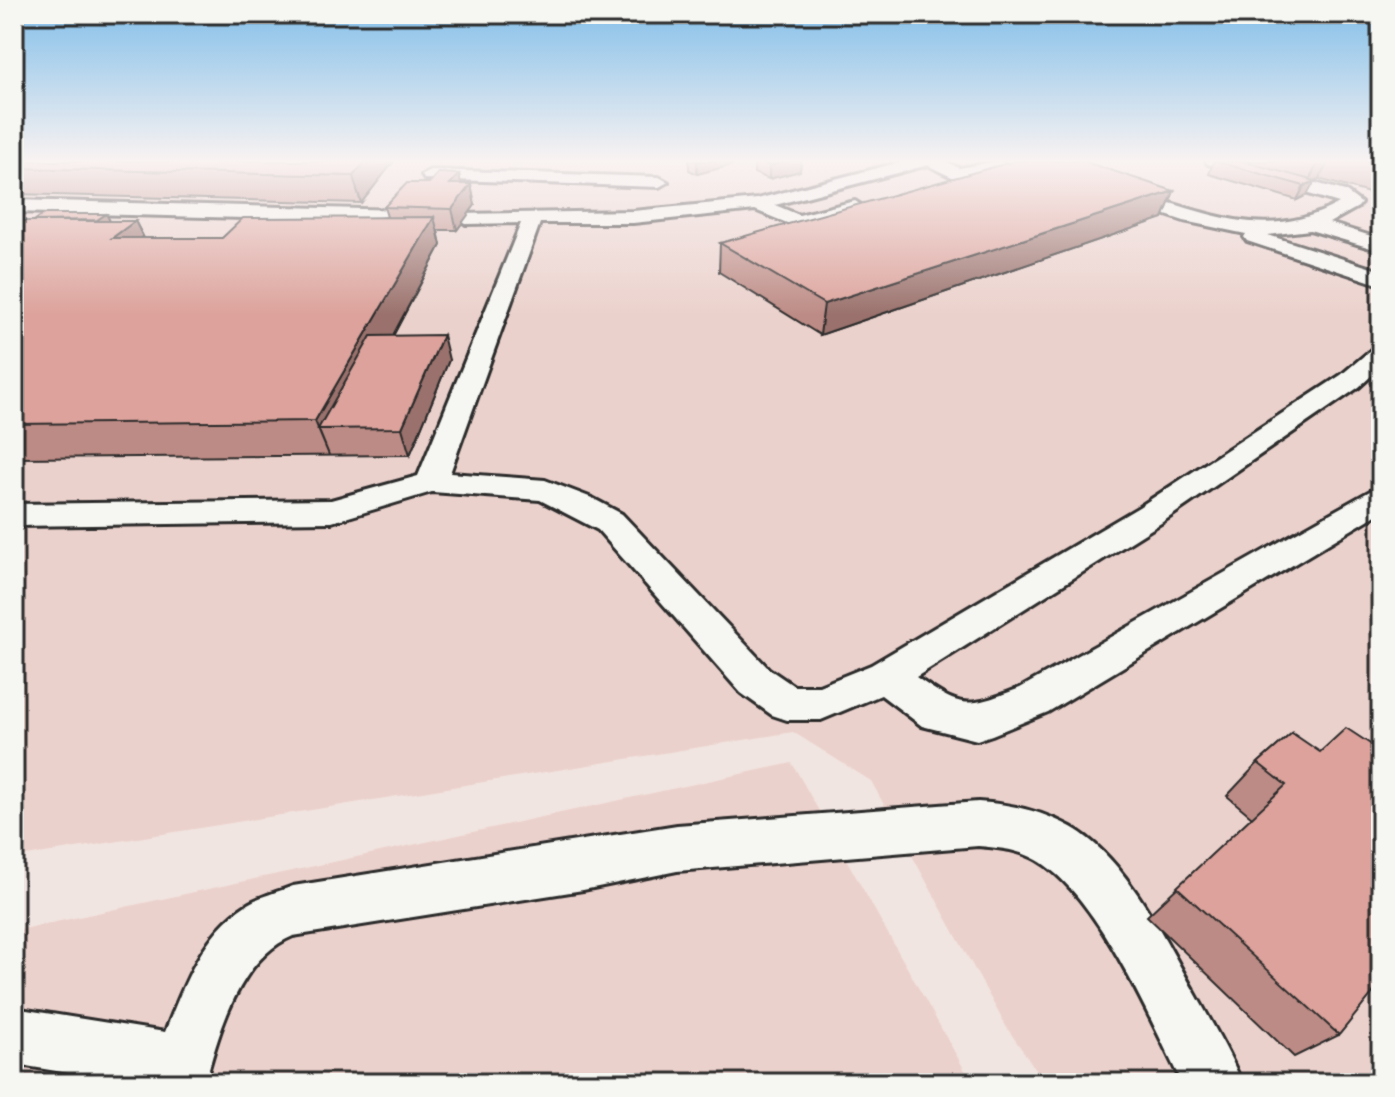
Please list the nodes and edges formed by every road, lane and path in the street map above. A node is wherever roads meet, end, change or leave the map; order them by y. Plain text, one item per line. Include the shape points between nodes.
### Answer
1 (326, 212) edge
2 (497, 212) edge
3 (529, 212) edge
4 (588, 212) edge
5 (679, 212) edge
6 (776, 212) edge
7 (871, 212) edge
8 (1177, 212) edge
9 (1334, 212) edge
10 (367, 213) joint
11 (401, 216) edge
12 (466, 218) edge
13 (1311, 224) junction
14 (1215, 225) junction
15 (1381, 245) edge
16 (1381, 278) edge
17 (1381, 354) edge
18 (1350, 381) junction
19 (1381, 393) edge
20 (431, 482) junction
21 (1381, 498) edge
22 (14, 515) edge
23 (885, 676) junction
24 (14, 1036) edge
25 (179, 1073) edge
26 (1213, 1083) edge

1 - 10 lane
2 - 12 lane
3 - 20 lane
4 - 5 lane via 633,217
6 - 7 lane via 827,233
8 - 14 lane
9 - 13 lane
10 - 11 lane
13 - 14 lane
13 - 15 lane
14 - 16 lane
17 - 18 lane
18 - 19 lane
18 - 23 lane via 1150,515
20 - 22 lane via 332,511
20 - 23 lane via 545,490 610,522 755,681 787,703 821,703
21 - 23 lane via 1034,700 977,722 937,714
24 - 25 lane
25 - 26 lane via 233,950 265,922 293,911 677,848 978,824 1015,827 1055,844 1084,868 1138,943

